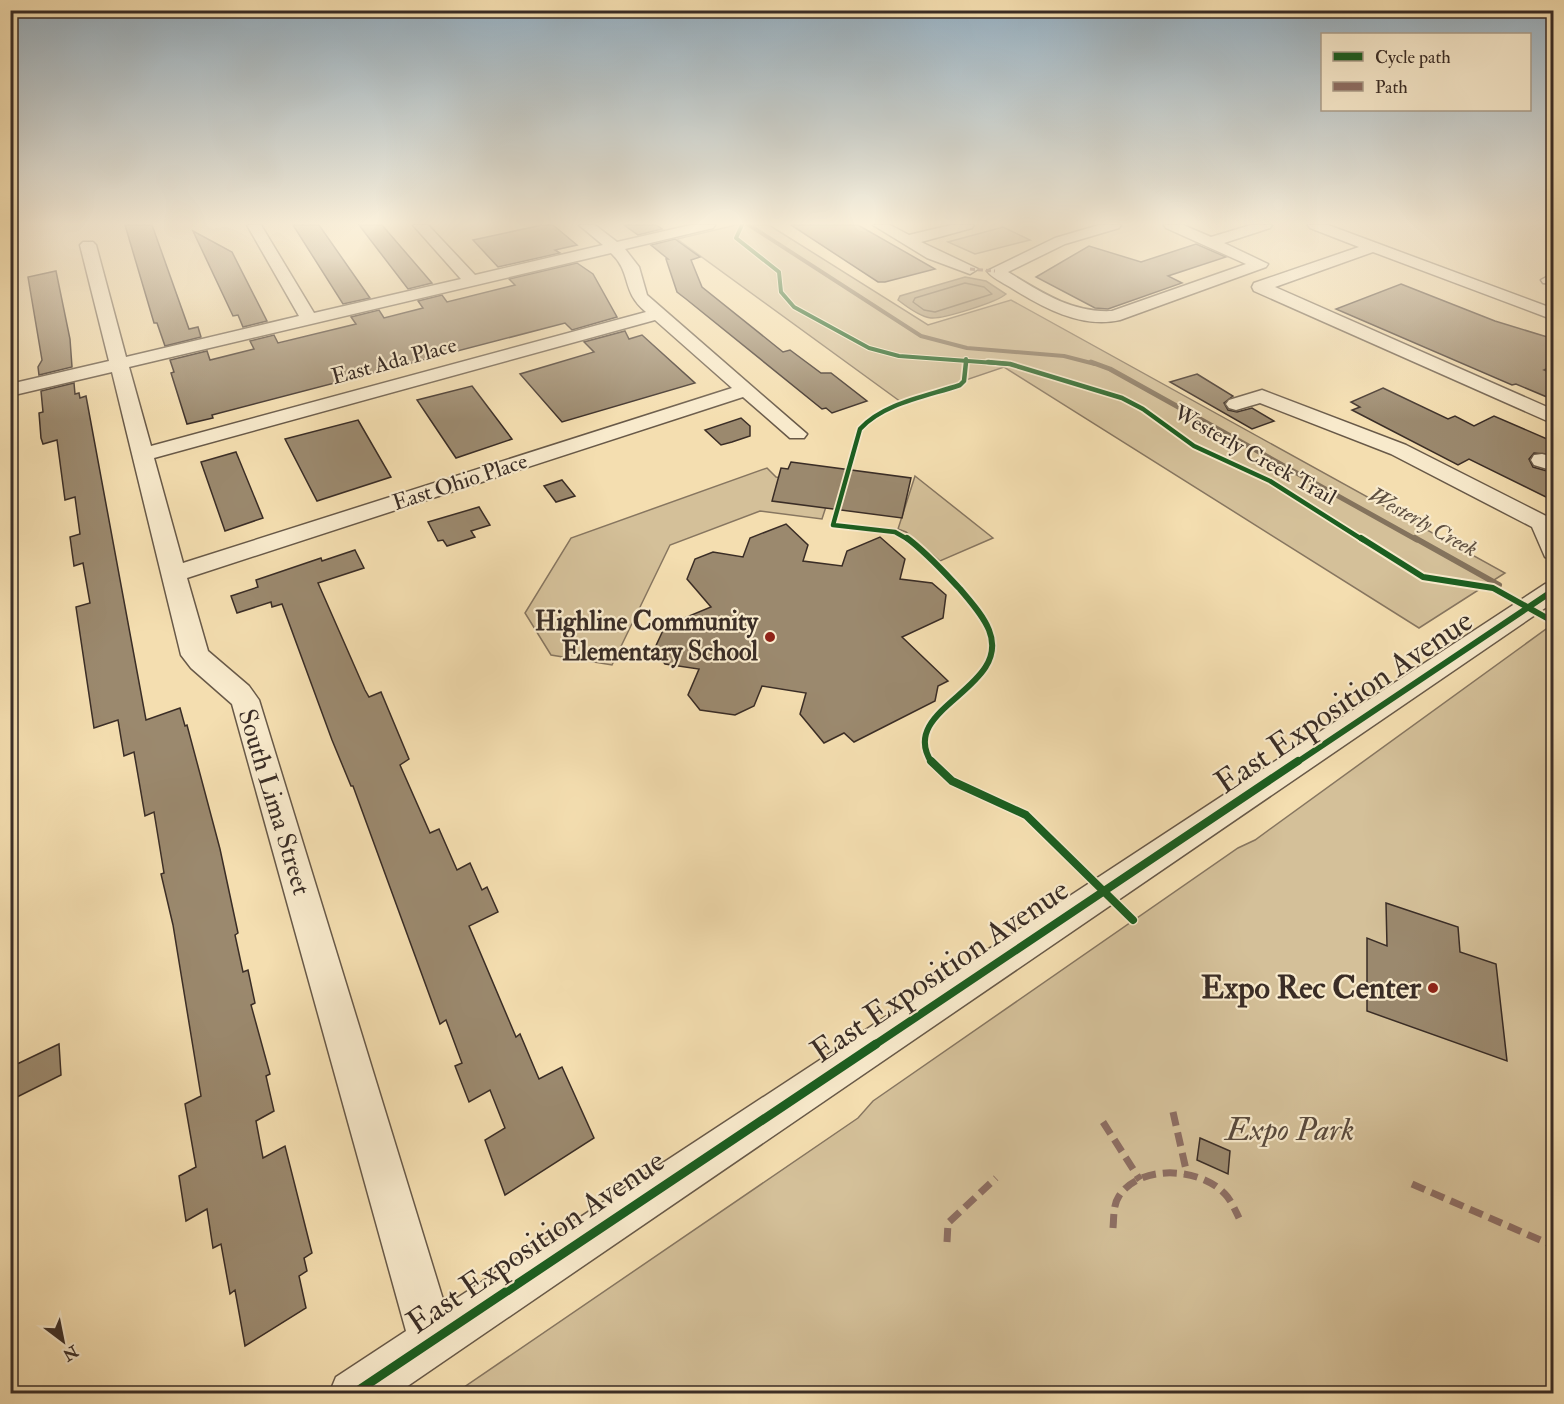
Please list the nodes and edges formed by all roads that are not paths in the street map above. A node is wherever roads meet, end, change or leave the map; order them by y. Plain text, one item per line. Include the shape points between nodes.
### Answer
1 (100, 291) edge
2 (292, 291) edge
3 (431, 291) edge
4 (635, 291) edge
5 (1028, 291) edge
6 (1183, 291) edge
7 (1268, 291) edge
8 (1449, 291) edge
9 (1489, 291) edge
10 (658, 314) junction
11 (1554, 315) edge
12 (309, 319) junction
13 (1554, 331) edge
14 (120, 364) junction
15 (10, 390) edge
16 (746, 390) junction
17 (1236, 404) dead end
18 (1554, 418) edge
19 (797, 434) dead end
20 (144, 454) junction
21 (1548, 519) edge
22 (1554, 552) edge
23 (174, 574) junction
24 (1554, 590) edge
25 (432, 1341) junction
26 (353, 1394) edge

1 - 14 street, South Lima Street
2 - 12 street
3 - 12 street
4 - 10 street
5 - 6 street via 1079,316 1106,317
7 - 18 street
8 - 13 street
9 - 11 street
10 - 16 street
10 - 20 street, East Ada Place
12 - 14 street
14 - 15 street
14 - 20 street, South Lima Street
16 - 19 street
16 - 23 street, East Ohio Place
17 - 21 street via 1262,396 1333,432 1367,436
20 - 23 street, South Lima Street
21 - 22 street
23 - 25 street, South Lima Street via 195,655 245,700
24 - 25 street, East Exposition Avenue
25 - 26 street, East Exposition Avenue

